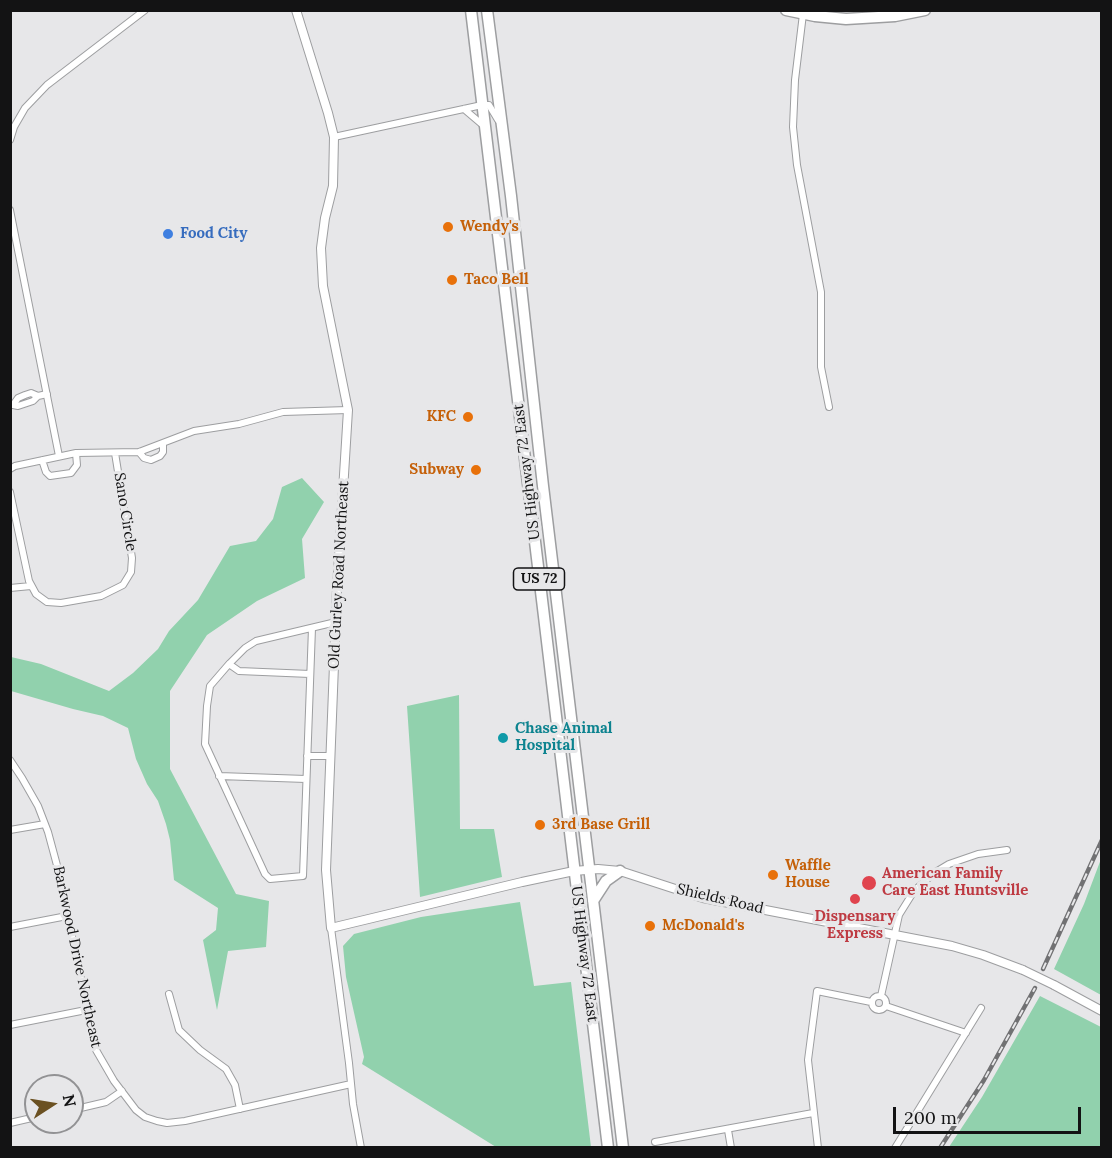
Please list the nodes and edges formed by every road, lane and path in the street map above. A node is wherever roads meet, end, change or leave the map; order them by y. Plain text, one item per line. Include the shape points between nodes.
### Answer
1 (145, 10) edge
2 (296, 10) edge
3 (471, 10) edge
4 (786, 10) edge
5 (925, 10) edge
6 (488, 13) edge
7 (803, 14) junction
8 (482, 105) junction
9 (464, 110) junction
10 (500, 124) junction
11 (486, 128) junction
12 (334, 137) junction
13 (10, 140) edge
14 (10, 210) edge
15 (47, 394) junction
16 (12, 406) edge
17 (829, 407) dead end
18 (348, 410) junction
19 (163, 443) junction
20 (139, 452) junction
21 (76, 453) junction
22 (115, 453) junction
23 (59, 456) junction
24 (42, 460) junction
25 (10, 470) edge
26 (10, 492) edge
27 (31, 586) junction
28 (10, 588) edge
29 (336, 622) junction
30 (312, 628) junction
31 (229, 664) junction
32 (310, 674) junction
33 (307, 756) junction
34 (331, 756) junction
35 (10, 760) edge
36 (219, 776) junction
37 (306, 779) junction
38 (45, 824) junction
39 (10, 830) edge
40 (1007, 850) dead end
41 (590, 869) junction
42 (574, 871) junction
43 (620, 871) junction
44 (592, 902) junction
45 (67, 916) junction
46 (10, 927) edge
47 (331, 928) junction
48 (893, 935) junction
49 (169, 994) dead end
50 (881, 996) junction
51 (871, 1002) junction
52 (886, 1006) junction
53 (981, 1008) dead end
54 (86, 1010) junction
55 (1101, 1011) edge
56 (10, 1025) edge
57 (966, 1033) junction
58 (351, 1084) junction
59 (122, 1091) junction
60 (84, 1107) edge
61 (240, 1109) junction
62 (813, 1113) junction
63 (728, 1130) junction
64 (655, 1142) dead end
65 (361, 1148) edge
66 (608, 1148) edge
67 (623, 1148) edge
68 (731, 1148) edge
69 (818, 1148) edge
70 (895, 1148) edge

1 - 13 street via 47,85 25,108
2 - 12 street, Old Gurley Road Northeast
3 - 8 main road, US Highway 72 East / US 72
4 - 7 main road
5 - 7 main road via 864,19
6 - 10 main road, US Highway 72 East / US 72
7 - 17 street via 793,127 821,292 821,367
8 - 9 street
8 - 10 street via 489,105
8 - 11 main road, US Highway 72 East / US 72
9 - 11 street
9 - 12 street
10 - 41 main road, US Highway 72 East / US 72
11 - 42 main road, US Highway 72 East / US 72
12 - 18 street, Old Gurley Road Northeast via 333,186 321,248 323,286
14 - 15 street
15 - 16 street via 25,394
15 - 23 street
18 - 19 street via 283,412 194,431
18 - 29 street, Old Gurley Road Northeast
19 - 20 street
19 - 20 street via 163,452 151,460
20 - 22 street
21 - 22 street
21 - 23 street
21 - 24 street via 77,465 71,472 50,477
22 - 27 street, Sano Circle via 132,558 131,572 123,585 101,596 61,603 47,602
23 - 24 street
24 - 25 street
26 - 27 street
27 - 28 street
29 - 30 street
29 - 34 street, Old Gurley Road Northeast
30 - 31 street via 256,641
30 - 32 street
31 - 32 street via 239,671
31 - 36 street via 210,686 207,706 205,744
32 - 33 street
33 - 34 street
33 - 37 street
34 - 47 street, Old Gurley Road Northeast via 326,870
35 - 38 street, Barkwood Drive Northeast
36 - 37 street
36 - 37 street via 270,879 303,876
38 - 39 street
38 - 45 street, Barkwood Drive Northeast
40 - 48 street via 963,858 934,873 914,891 899,915
41 - 42 street, Shields Road
41 - 43 street, Shields Road
41 - 44 main road, US Highway 72 East / US 72
42 - 47 street, Shields Road
42 - 66 main road, US Highway 72 East / US 72
43 - 44 main road via 606,881
43 - 48 street, Shields Road via 703,898
44 - 67 main road, US Highway 72 East / US 72
45 - 46 street
45 - 54 street, Barkwood Drive Northeast
47 - 58 street, Old Gurley Road Northeast
48 - 50 street
48 - 55 street, Shields Road, bridge via 983,955 1023,970
49 - 61 street via 179,1030 226,1069 235,1085
50 - 51 street via 875,996
50 - 52 street
51 - 52 street via 878,1011
51 - 62 street via 817,991 808,1060
52 - 57 street
53 - 57 street
54 - 56 street
54 - 59 street, Barkwood Drive Northeast via 96,1050
57 - 70 street
58 - 61 street, Barkwood Drive Northeast
58 - 65 street, Old Gurley Road Northeast
59 - 60 street via 106,1102
59 - 61 street, Barkwood Drive Northeast via 145,1117 167,1123
62 - 63 street
62 - 69 street
63 - 64 street
63 - 68 street

